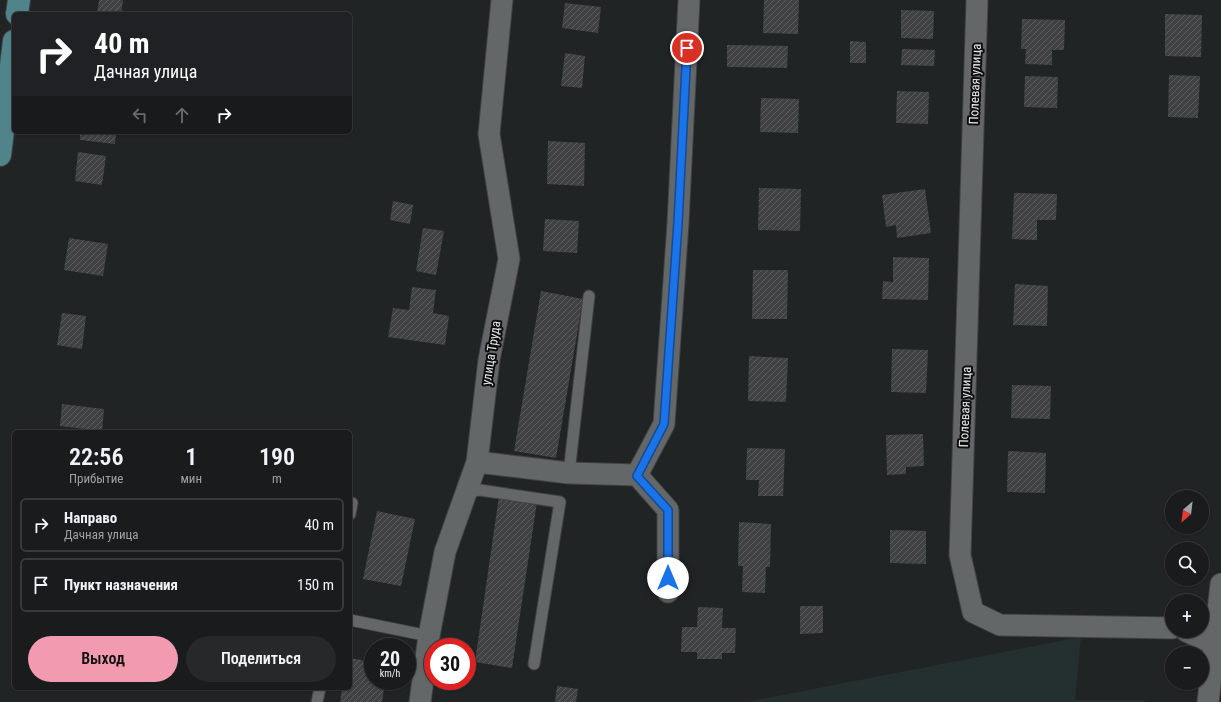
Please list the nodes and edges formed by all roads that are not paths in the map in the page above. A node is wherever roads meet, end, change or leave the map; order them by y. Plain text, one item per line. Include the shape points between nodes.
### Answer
1 (19, 0) edge
2 (502, 0) edge
3 (689, 0) edge
4 (977, 0) edge
5 (17, 12) edge
6 (12, 57) edge
7 (0, 156) edge
8 (589, 296) dead end
9 (477, 462) junction
10 (569, 473) junction
11 (637, 476) junction
12 (466, 492) junction
13 (1221, 584) edge
14 (668, 592) dead end
15 (352, 620) edge
16 (1165, 628) edge
17 (429, 636) junction
18 (1201, 638) edge
19 (1214, 644) junction
20 (534, 664) dead end
21 (320, 690) edge
22 (317, 702) edge
23 (420, 702) edge
24 (1208, 702) edge

1 - 5 main road
2 - 9 street, улица Труда via 489,134 508,259 489,360
3 - 11 street via 678,223 664,424
4 - 16 street, Полевая улица via 960,555 973,612 1000,625
6 - 7 main road
8 - 10 lane
9 - 10 street
9 - 12 street, улица Труда
10 - 11 street
11 - 14 street via 668,510
12 - 17 street, улица Труда via 445,552
12 - 20 lane via 480,490 560,502
13 - 19 street
15 - 17 lane
17 - 23 street, улица Труда
18 - 19 street
19 - 24 street
21 - 22 lane

